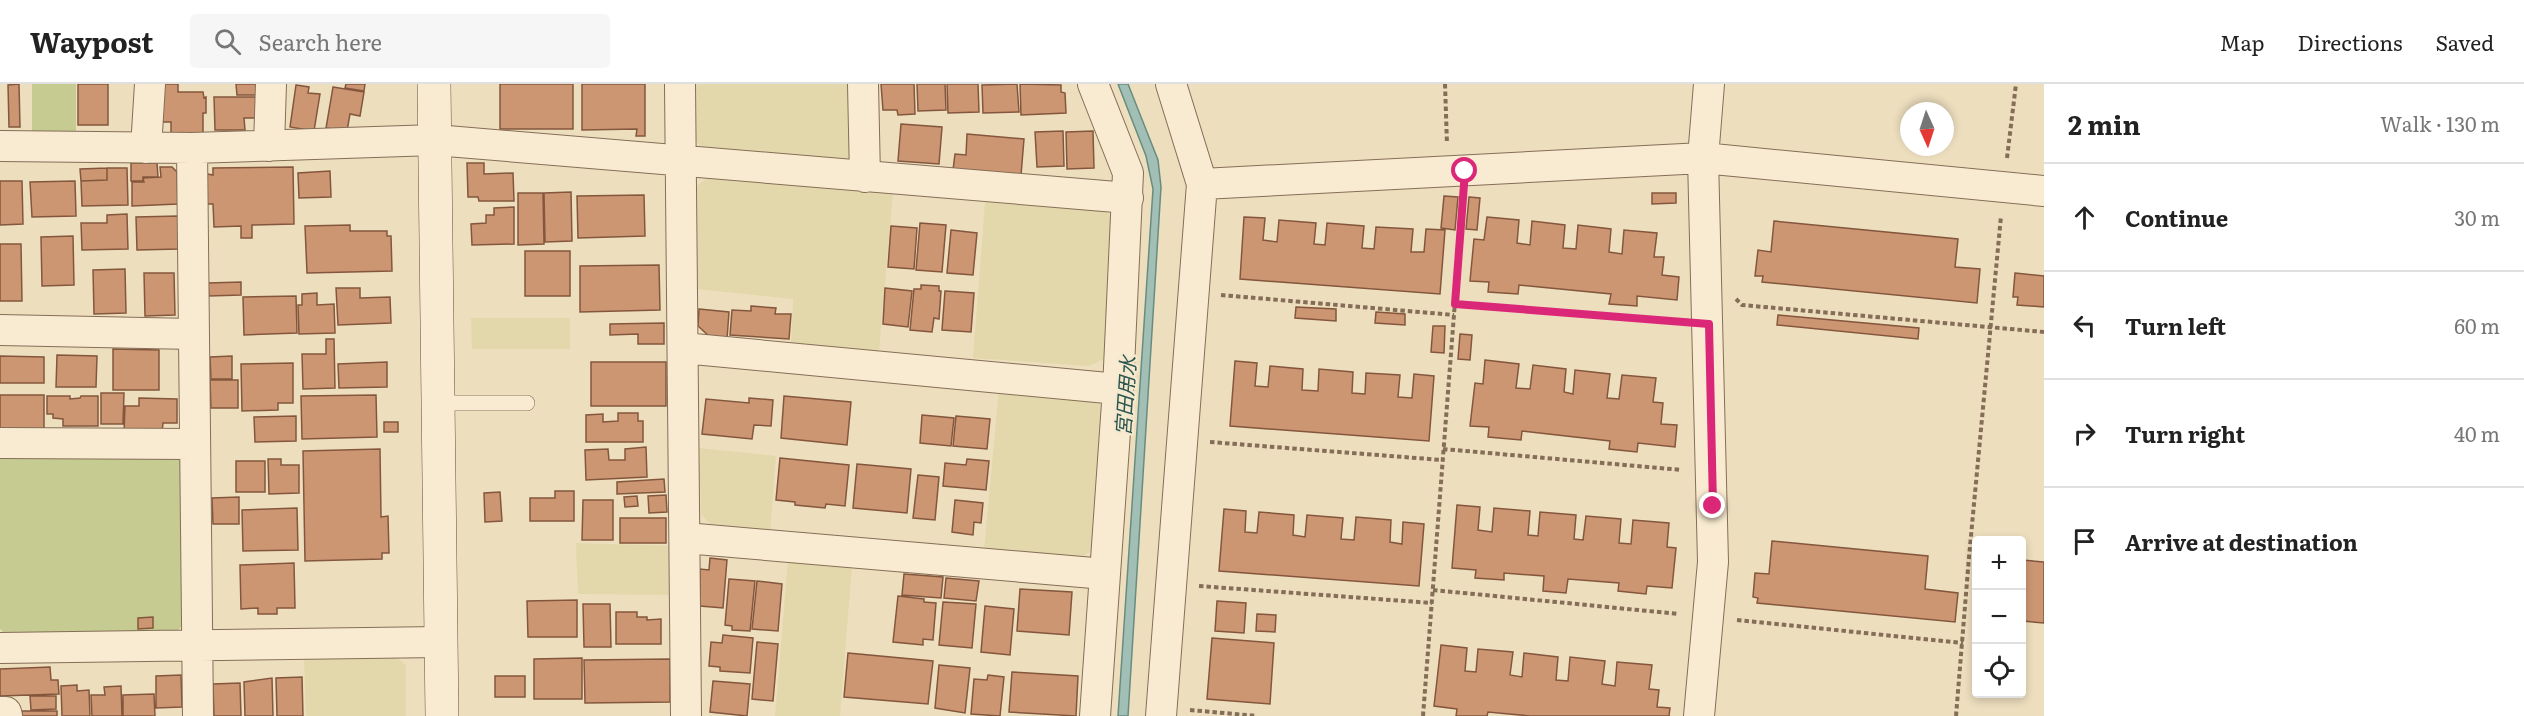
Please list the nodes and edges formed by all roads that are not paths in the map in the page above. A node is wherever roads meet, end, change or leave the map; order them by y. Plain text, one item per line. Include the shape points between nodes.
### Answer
1 (150, 84) edge
2 (271, 84) edge
3 (435, 84) edge
4 (680, 84) edge
5 (863, 84) edge
6 (1093, 84) edge
7 (1171, 84) edge
8 (1709, 84) edge
9 (435, 140) junction
10 (0, 146) edge
11 (269, 146) junction
12 (146, 148) junction
13 (192, 148) junction
14 (1703, 158) junction
15 (681, 161) junction
16 (864, 177) junction
17 (1202, 184) junction
18 (2044, 191) edge
19 (1128, 198) junction
20 (0, 330) edge
21 (193, 334) junction
22 (683, 348) junction
23 (1118, 389) junction
24 (438, 403) junction
25 (526, 403) dead end
26 (0, 443) edge
27 (194, 444) junction
28 (685, 538) junction
29 (1105, 574) junction
30 (440, 642) junction
31 (198, 645) junction
32 (0, 648) edge
33 (0, 712) edge
34 (1162, 712) edge
35 (7, 716) edge
36 (198, 716) edge
37 (442, 716) edge
38 (686, 716) edge
39 (1095, 716) edge
40 (1699, 716) edge

1 - 12 street
2 - 11 street
3 - 9 street
4 - 15 street
5 - 16 street
6 - 19 street via 1128,173
7 - 17 street
8 - 14 street
9 - 11 street
9 - 15 street
9 - 24 street
10 - 12 street
11 - 13 street
12 - 13 street
13 - 21 street
14 - 17 street
14 - 18 street
14 - 40 street via 1713,562
15 - 16 street
15 - 22 street
16 - 19 street
17 - 34 street
19 - 23 street
20 - 21 street
21 - 27 street
22 - 23 street
22 - 28 street
23 - 29 street
24 - 25 lane
24 - 30 street
26 - 27 street
27 - 31 street
28 - 29 street
28 - 38 street
29 - 39 street
30 - 31 street
30 - 37 street
31 - 32 street
31 - 36 street
33 - 35 street

